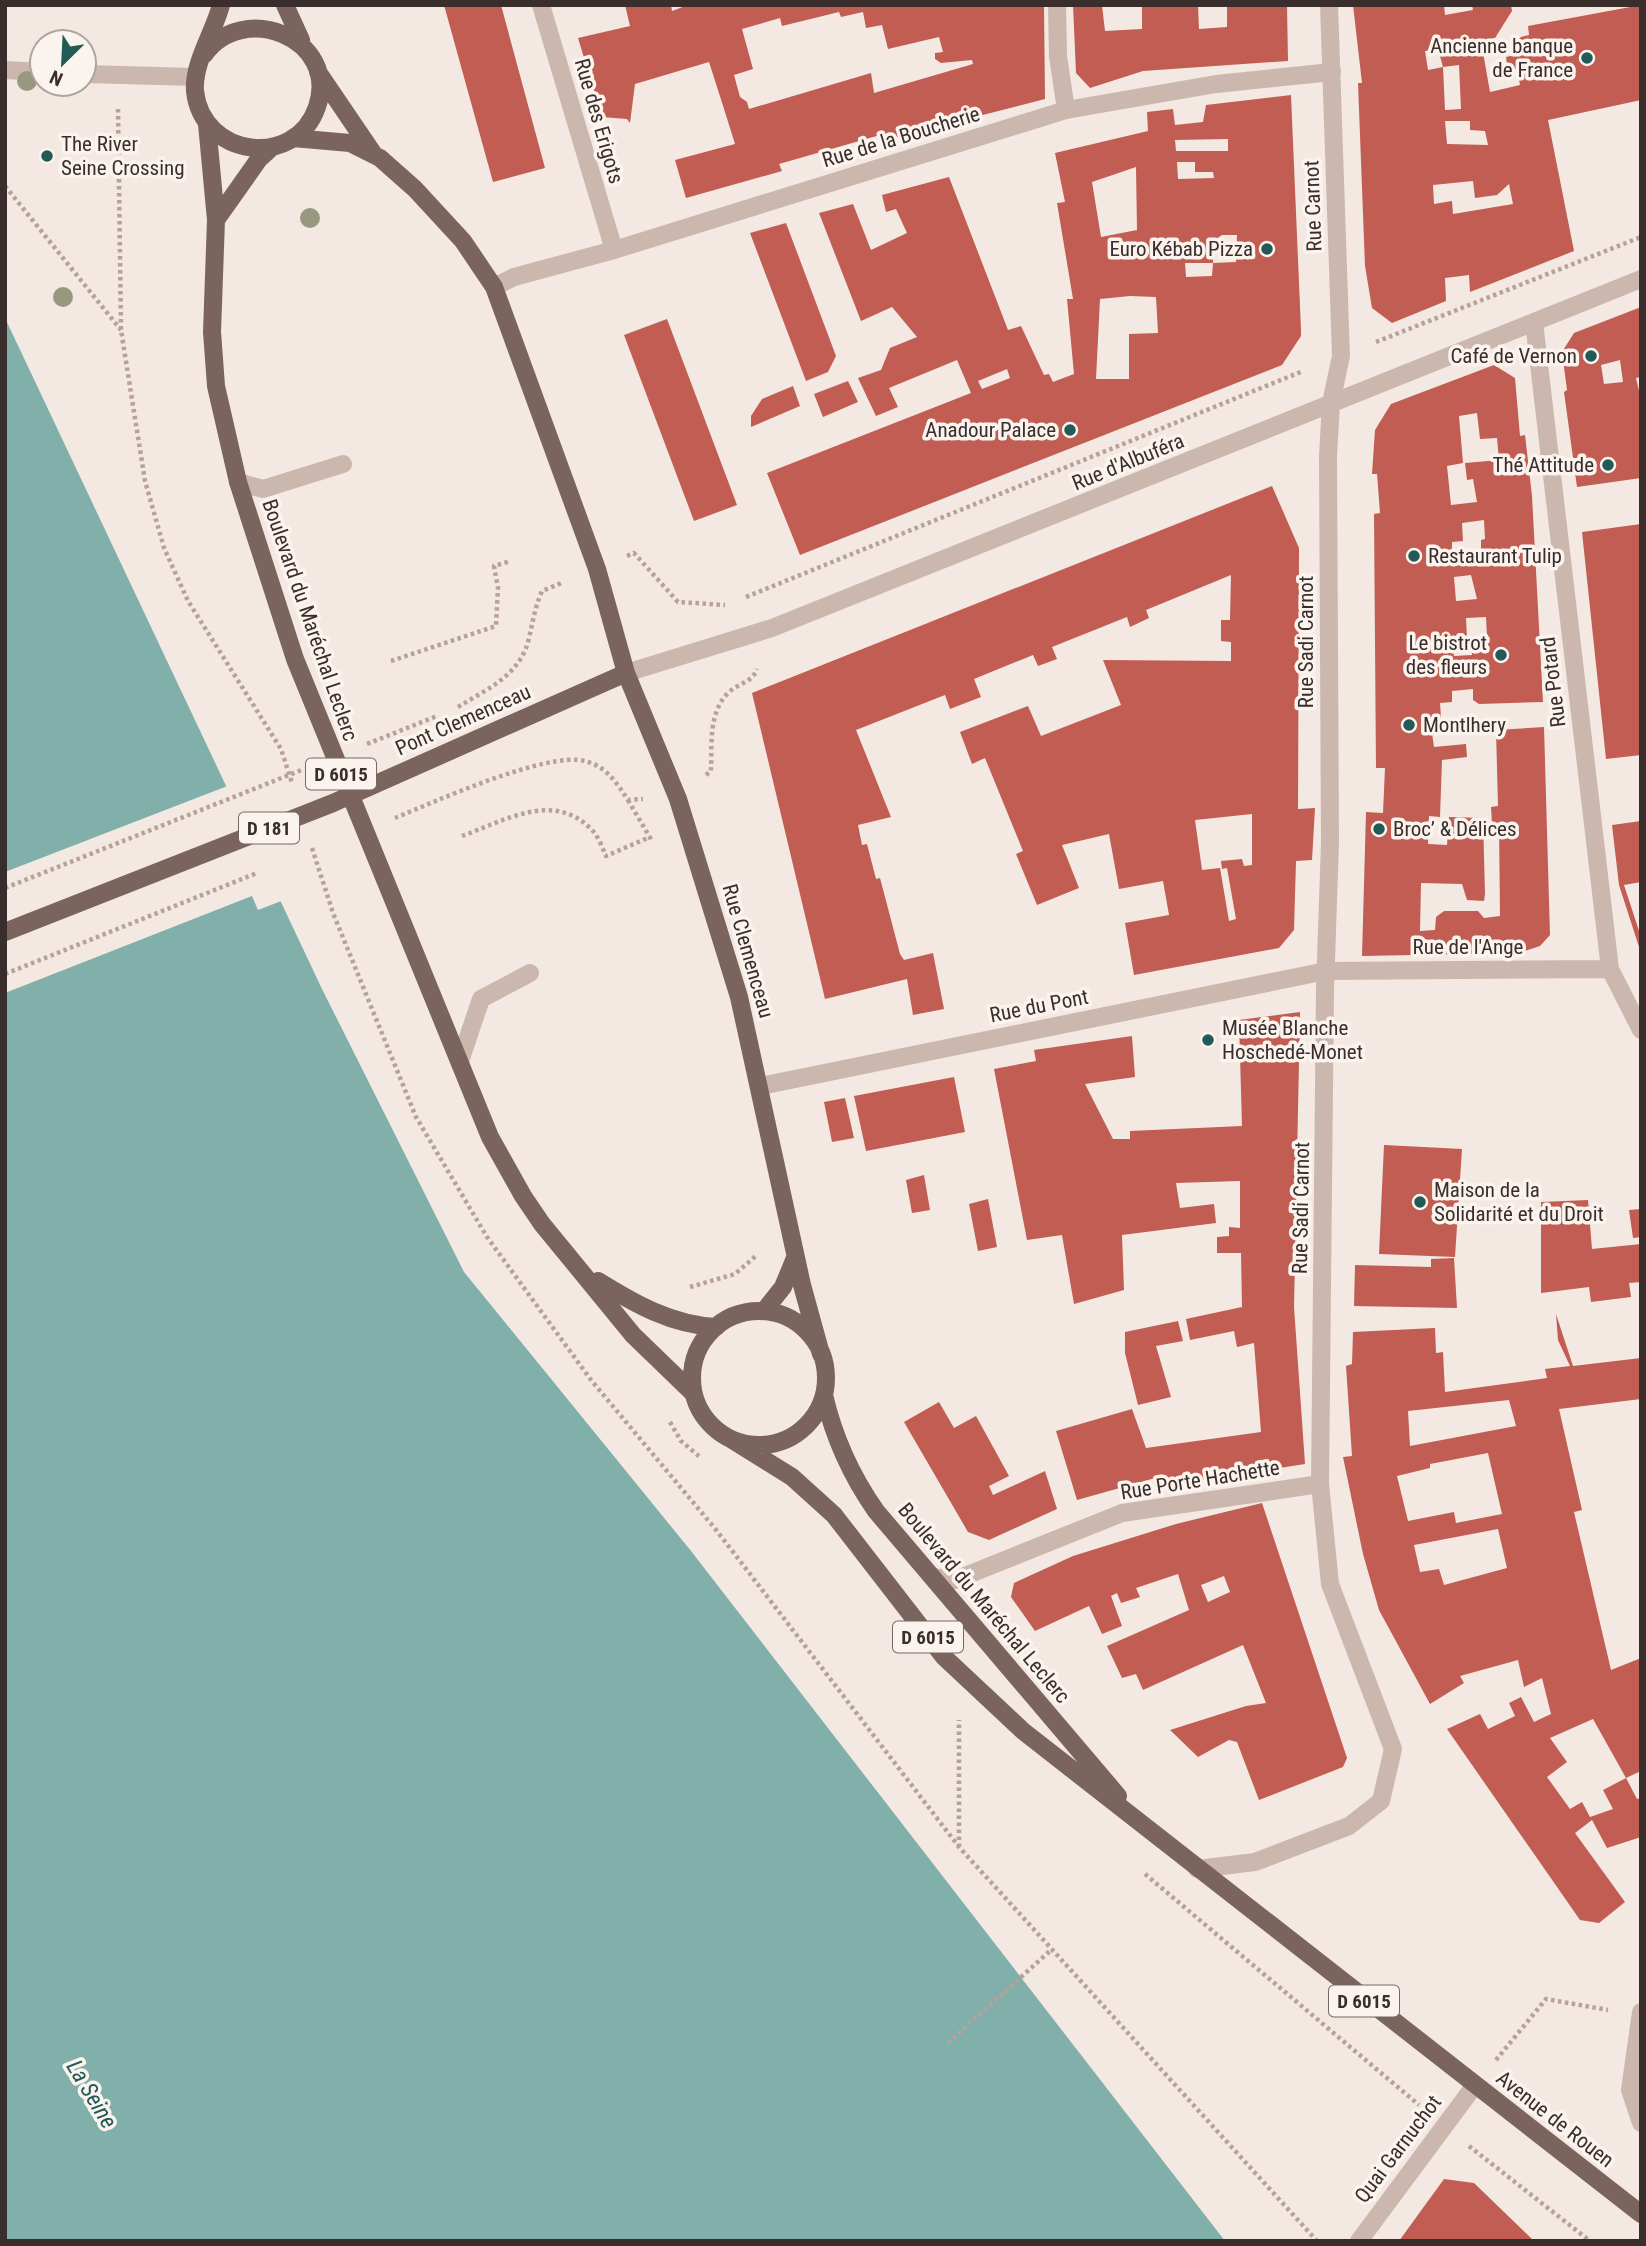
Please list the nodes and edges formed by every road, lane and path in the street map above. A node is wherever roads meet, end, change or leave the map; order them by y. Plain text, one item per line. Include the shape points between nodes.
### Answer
1 (222, 5) edge
2 (285, 5) edge
3 (541, 5) edge
4 (1057, 5) edge
5 (1329, 5) edge
6 (304, 46) junction
7 (204, 55) junction
8 (5, 70) edge
9 (28, 71) edge
10 (318, 72) junction
11 (1332, 72) junction
12 (98, 75) edge
13 (196, 77) junction
14 (1066, 110) junction
15 (207, 124) junction
16 (293, 138) junction
17 (271, 148) junction
18 (373, 153) junction
19 (5, 186) edge
20 (216, 220) junction
21 (1641, 237) edge
22 (614, 250) junction
23 (1641, 279) edge
24 (494, 287) junction
25 (1534, 322) junction
26 (121, 330) dead end
27 (1341, 356) junction
28 (1331, 403) junction
29 (343, 464) dead end
30 (238, 482) junction
31 (511, 561) dead end
32 (597, 569) junction
33 (739, 600) dead end
34 (726, 605) dead end
35 (391, 661) dead end
36 (626, 673) junction
37 (457, 708) dead end
38 (444, 713) dead end
39 (356, 748) dead end
40 (547, 764) dead end
41 (305, 769) dead end
42 (392, 819) dead end
43 (462, 836) dead end
44 (650, 837) dead end
45 (314, 850) dead end
46 (302, 856) dead end
47 (263, 871) dead end
48 (5, 888) edge
49 (5, 932) edge
50 (1610, 969) junction
51 (1326, 971) junction
52 (530, 973) dead end
53 (5, 974) edge
54 (1641, 1030) edge
55 (460, 1060) junction
56 (761, 1086) junction
57 (796, 1251) junction
58 (584, 1271) junction
59 (764, 1311) junction
60 (716, 1326) junction
61 (821, 1354) junction
62 (694, 1394) junction
63 (824, 1395) junction
64 (732, 1439) junction
65 (1320, 1484) junction
66 (932, 1577) junction
67 (1140, 1823) junction
68 (1136, 1867) dead end
69 (1197, 1869) junction
70 (1051, 1949) dead end
71 (1640, 2014) edge
72 (948, 2043) dead end
73 (1475, 2085) junction
74 (1641, 2123) edge
75 (1443, 2126) junction
76 (1641, 2214) edge
77 (1359, 2241) edge
78 (1590, 2241) edge

1 - 7 main road
2 - 6 main road
3 - 22 street, Rue des Erigots
4 - 14 street
5 - 11 street, Rue Carnot
6 - 7 main road via 281,30 252,25 224,34
6 - 10 main road
7 - 13 main road
8 - 9 street
10 - 16 main road via 316,108
10 - 18 main road
11 - 14 street, Rue de la Boucherie via 1216,84
11 - 27 street, Rue Carnot
12 - 13 street
13 - 15 main road via 197,102
14 - 22 street, Rue de la Boucherie
15 - 17 main road via 232,144
15 - 20 main road, Boulevard du Maréchal Leclerc / D 6015
16 - 17 main road
16 - 18 main road via 350,143
17 - 20 main road
18 - 24 main road, Rue Clemenceau via 415,189 463,241
19 - 26 path
20 - 30 main road, Boulevard du Maréchal Leclerc / D 6015 via 212,332 216,386
21 - 27 path
22 - 24 street, Rue de la Boucherie via 514,277
23 - 25 street, Rue d'Albuféra / D 181
24 - 32 main road, Rue Clemenceau
25 - 28 street, Rue d'Albuféra / D 181
25 - 50 street, Rue Potard
27 - 28 street, Rue Carnot
27 - 33 path
28 - 36 street, Rue d'Albuféra / D 181 via 772,628
28 - 51 street, Rue Sadi Carnot
29 - 30 street via 263,489
30 - 55 main road, Boulevard du Maréchal Leclerc / D 6015 via 295,660
31 - 35 path via 494,566 496,626
32 - 34 path via 634,553 678,602
32 - 36 main road, Rue Clemenceau
32 - 37 path via 542,591 529,641 512,673
36 - 49 main road, Pont Clemenceau / D 181 via 333,803
36 - 56 main road, Rue Clemenceau via 678,799 739,997
38 - 39 path
40 - 42 path via 482,783
41 - 48 path
43 - 44 path via 542,808 570,813 592,829 607,856
45 - 46 path
47 - 53 path
50 - 51 street, Rue de l'Ange
50 - 54 street, Rue Potard
51 - 56 street, Rue du Pont
51 - 65 street, Rue Sadi Carnot
52 - 55 street via 481,999
55 - 58 main road, Boulevard du Maréchal Leclerc / D 6015 via 507,1170 542,1224
56 - 57 main road, Rue Clemenceau
57 - 59 main road via 783,1287
57 - 61 main road, Rue Clemenceau
58 - 60 main road, Boulevard du Maréchal Leclerc / D 6015 via 657,1314
58 - 62 main road, Boulevard du Maréchal Leclerc / D 6015 via 633,1335
59 - 60 main road via 738,1314
59 - 61 main road via 802,1327
60 - 62 main road via 694,1361
61 - 63 main road
62 - 64 main road via 710,1425
63 - 64 main road via 808,1423 788,1438 756,1445
63 - 66 main road, Boulevard du Maréchal Leclerc / D 6015 via 836,1438 861,1490
64 - 67 main road, Boulevard du Maréchal Leclerc / D 6015 via 810,1491 977,1691
65 - 66 street, Rue Porte Hachette via 1122,1513 975,1574 955,1580
65 - 69 street, Rue Sadi Carnot via 1330,1584 1394,1749 1381,1801 1349,1826 1255,1861
66 - 67 main road, Boulevard du Maréchal Leclerc / D 6015
67 - 69 main road, Boulevard du Maréchal Leclerc / D 6015
68 - 75 path
69 - 73 main road, Boulevard du Maréchal Leclerc / D 6015
70 - 72 path
71 - 73 path via 1546,1999
71 - 74 street via 1630,2090
73 - 75 street, Quai Garnuchot
73 - 76 main road, Avenue de Rouen / D 6015
75 - 77 street, Quai Garnuchot
75 - 78 path

